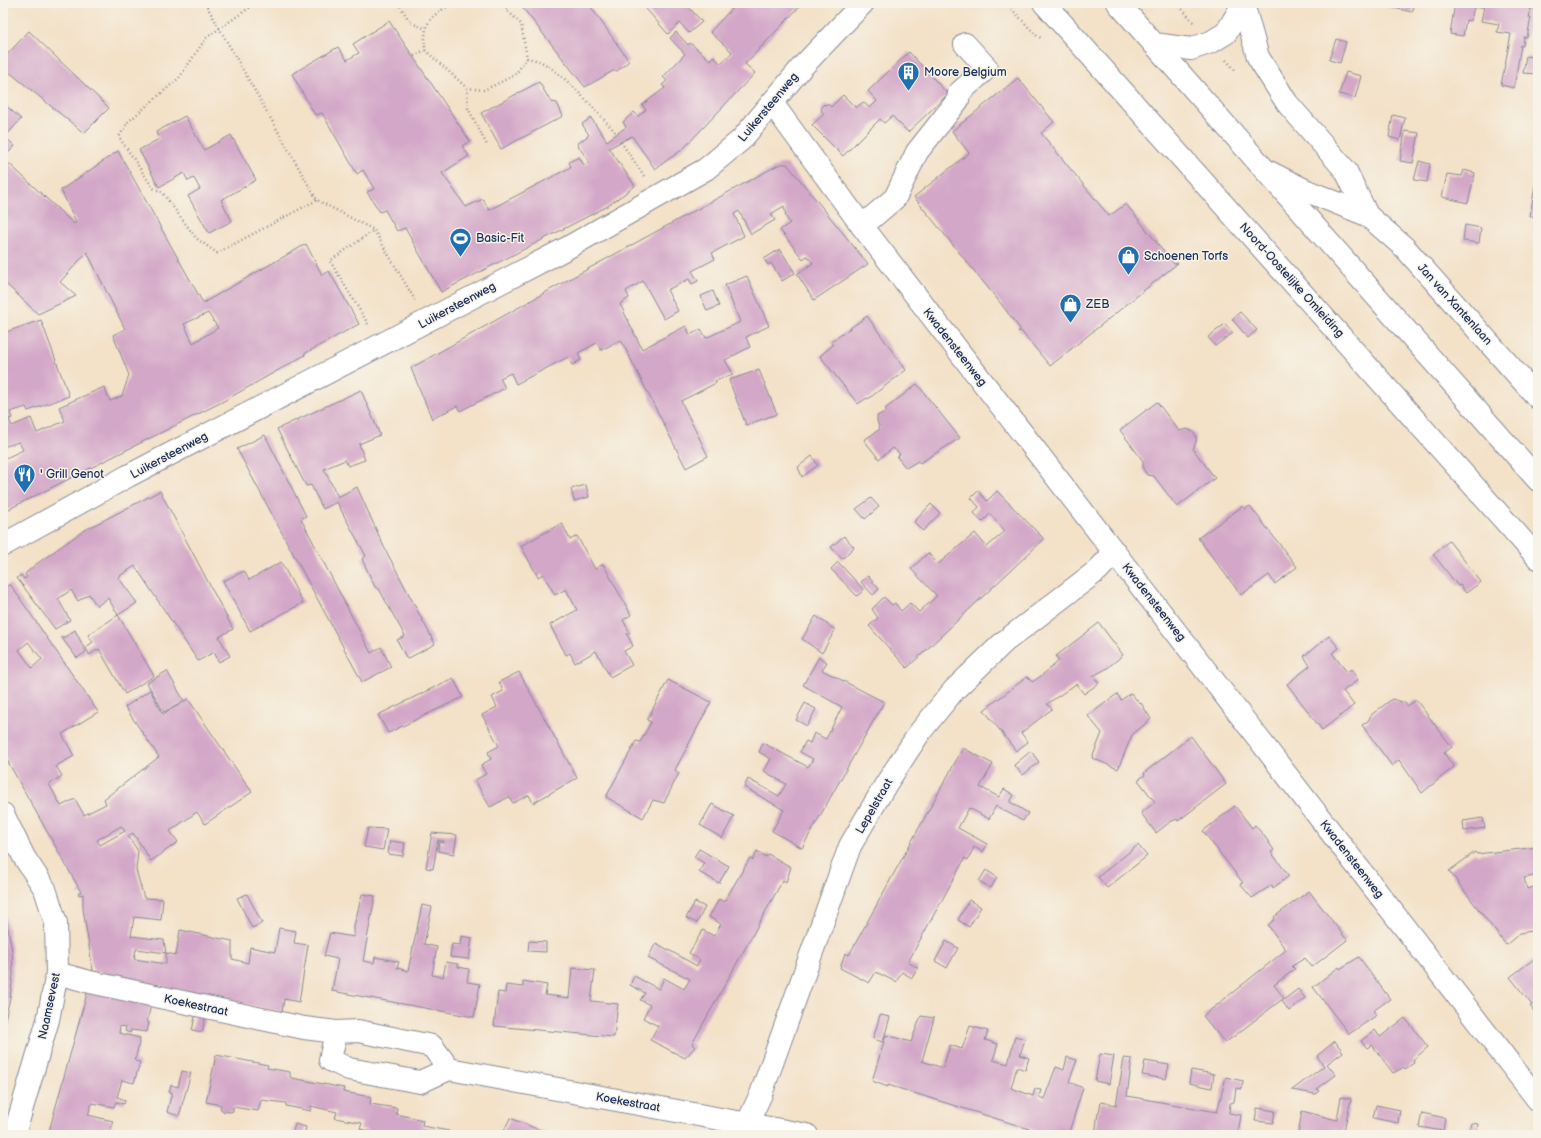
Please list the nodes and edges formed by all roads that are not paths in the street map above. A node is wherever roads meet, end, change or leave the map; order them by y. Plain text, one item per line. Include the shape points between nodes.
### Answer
1 (1044, 3) edge
2 (1118, 3) edge
3 (862, 4) edge
4 (1243, 4) edge
5 (965, 44) dead end
6 (1154, 44) junction
7 (772, 103) junction
8 (1265, 170) junction
9 (1367, 215) junction
10 (862, 226) junction
11 (1538, 398) edge
12 (1538, 480) edge
13 (3, 545) edge
14 (1115, 552) junction
15 (1538, 558) edge
16 (3, 814) edge
17 (3, 835) edge
18 (24, 857) junction
19 (57, 973) junction
20 (336, 1032) junction
21 (448, 1069) junction
22 (1538, 1100) edge
23 (744, 1129) edge
24 (14, 1135) edge
25 (807, 1135) edge

1 - 15 street, Noord-Oostelijke Omleiding
2 - 6 street
3 - 7 street, Luikersteenweg via 802,67
4 - 6 street, Jan van Xantenlaan via 1226,33 1211,42 1191,49
4 - 9 street, Jan van Xantenlaan via 1258,57 1287,103 1346,171
5 - 10 street via 987,68 959,93 958,100 917,152 895,198
6 - 8 street
7 - 10 street, Kwadensteenweg
7 - 13 street, Luikersteenweg via 741,140 706,169 659,198 128,476
8 - 9 street, Jan van Xantenlaan via 1307,191
8 - 12 street
9 - 11 street, Jan van Xantenlaan via 1405,248
10 - 14 street, Kwadensteenweg
14 - 22 street, Kwadensteenweg
14 - 23 street, Lepelstraat via 1098,570 1004,642 954,690 920,732 886,784 850,846 761,1094
16 - 18 street, Naamsevest
17 - 18 street, Naamsevest
18 - 19 street, Naamsevest via 44,889 56,923
19 - 20 street, Koekestraat via 304,1028
19 - 24 street, Naamsevest via 48,1020
20 - 21 street, Koekestraat via 358,1031 432,1046
20 - 21 street via 330,1060 349,1069 420,1082
21 - 23 street, Koekestraat
23 - 25 street, Koekestraat

